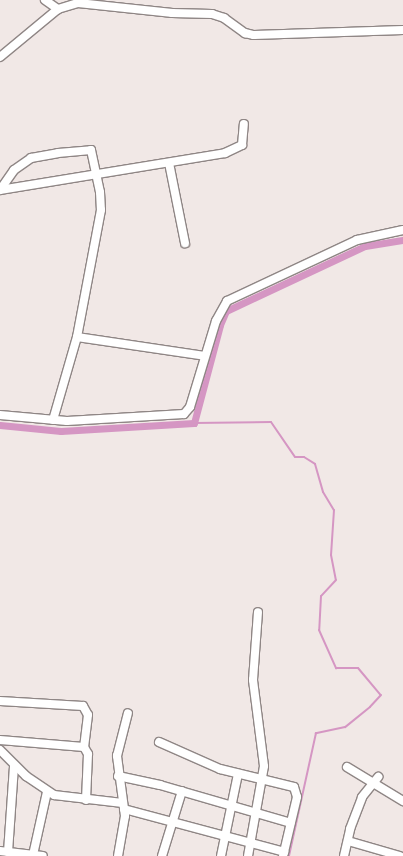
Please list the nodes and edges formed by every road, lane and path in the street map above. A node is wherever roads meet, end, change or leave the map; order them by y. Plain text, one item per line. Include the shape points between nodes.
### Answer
1 (45, 0) edge
2 (78, 1) edge
3 (58, 9) junction
4 (403, 30) edge
5 (0, 57) edge
6 (244, 124) dead end
7 (168, 163) junction
8 (97, 174) junction
9 (403, 230) edge
10 (185, 243) dead end
11 (77, 337) junction
12 (205, 356) junction
13 (0, 415) edge
14 (53, 420) junction
15 (258, 612) dead end
16 (0, 701) edge
17 (128, 713) dead end
18 (0, 740) edge
19 (159, 742) dead end
20 (84, 747) junction
21 (0, 750) edge
22 (14, 766) junction
23 (347, 767) dead end
24 (238, 774) junction
25 (118, 776) junction
26 (375, 780) junction
27 (263, 781) junction
28 (182, 791) junction
29 (47, 792) junction
30 (86, 800) junction
31 (403, 801) edge
32 (231, 805) junction
33 (123, 806) junction
34 (258, 813) junction
35 (172, 822) junction
36 (291, 823) junction
37 (225, 837) junction
38 (348, 841) junction
39 (251, 843) junction
40 (4, 852) edge
41 (284, 854) edge
42 (33, 855) junction
43 (43, 856) edge
44 (118, 856) edge
45 (162, 856) edge
46 (221, 856) edge
47 (248, 856) edge
48 (344, 856) edge
49 (400, 856) edge

1 - 3 street
2 - 3 street
2 - 4 street via 212,14 224,18 245,33 254,35
3 - 5 street
6 - 7 street via 244,141 234,151
7 - 8 street
7 - 10 street
8 - 8 street via 43,183 0,190 22,162 58,153 89,149
8 - 11 street via 101,210
9 - 12 street via 357,240 227,301 219,312
11 - 12 street
11 - 14 street
12 - 14 street via 190,407 184,414 138,415 83,421
13 - 14 street
15 - 27 street via 253,680 263,752
16 - 20 street via 82,706 88,715
17 - 25 street via 117,756
18 - 20 street
19 - 24 street
20 - 30 street via 88,754
21 - 22 street
22 - 29 street
22 - 40 street
23 - 26 street
24 - 27 street
24 - 32 street
25 - 28 street via 140,779
25 - 33 street
26 - 31 street
26 - 38 street via 362,797
27 - 34 street
27 - 36 street via 296,789 297,797
28 - 32 street
28 - 35 street
29 - 30 street via 66,798
29 - 42 street
30 - 33 street
32 - 34 street
32 - 37 street
33 - 35 street
33 - 44 street via 125,824
34 - 36 street
34 - 39 street
35 - 37 street
35 - 45 street
36 - 41 street
37 - 39 street
37 - 46 street
38 - 48 street
38 - 49 street
39 - 41 street
39 - 47 street
40 - 42 street
42 - 43 street

